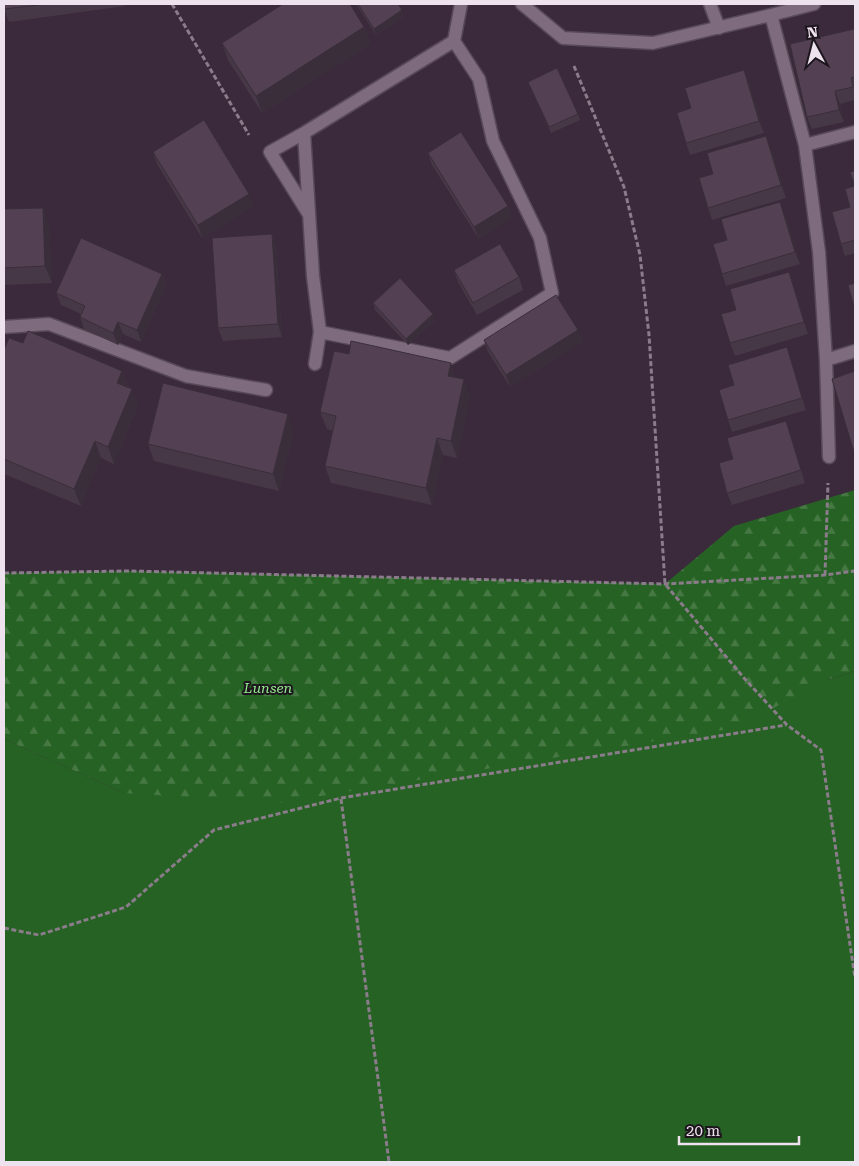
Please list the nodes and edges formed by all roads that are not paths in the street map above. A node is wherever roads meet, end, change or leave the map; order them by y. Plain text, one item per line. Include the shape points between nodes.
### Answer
1 (461, 4) edge
2 (522, 4) edge
3 (710, 4) edge
4 (814, 4) edge
5 (771, 15) junction
6 (719, 28) junction
7 (454, 41) junction
8 (855, 132) edge
9 (304, 133) junction
10 (805, 145) junction
11 (309, 215) junction
12 (4, 327) edge
13 (320, 332) junction
14 (855, 351) edge
15 (826, 360) junction
16 (314, 364) dead end
17 (266, 390) dead end
18 (829, 457) road end

1 - 7 lane
2 - 6 lane via 563,38 653,42
3 - 6 lane
4 - 5 lane
5 - 6 lane
5 - 10 lane
7 - 9 lane
7 - 13 lane via 479,79 493,141 540,238 552,294 450,358
8 - 10 lane
9 - 11 lane
9 - 11 lane via 270,152
10 - 15 lane via 819,252
11 - 13 lane
12 - 17 lane via 49,324 186,376
13 - 16 lane
14 - 15 lane
15 - 18 lane

